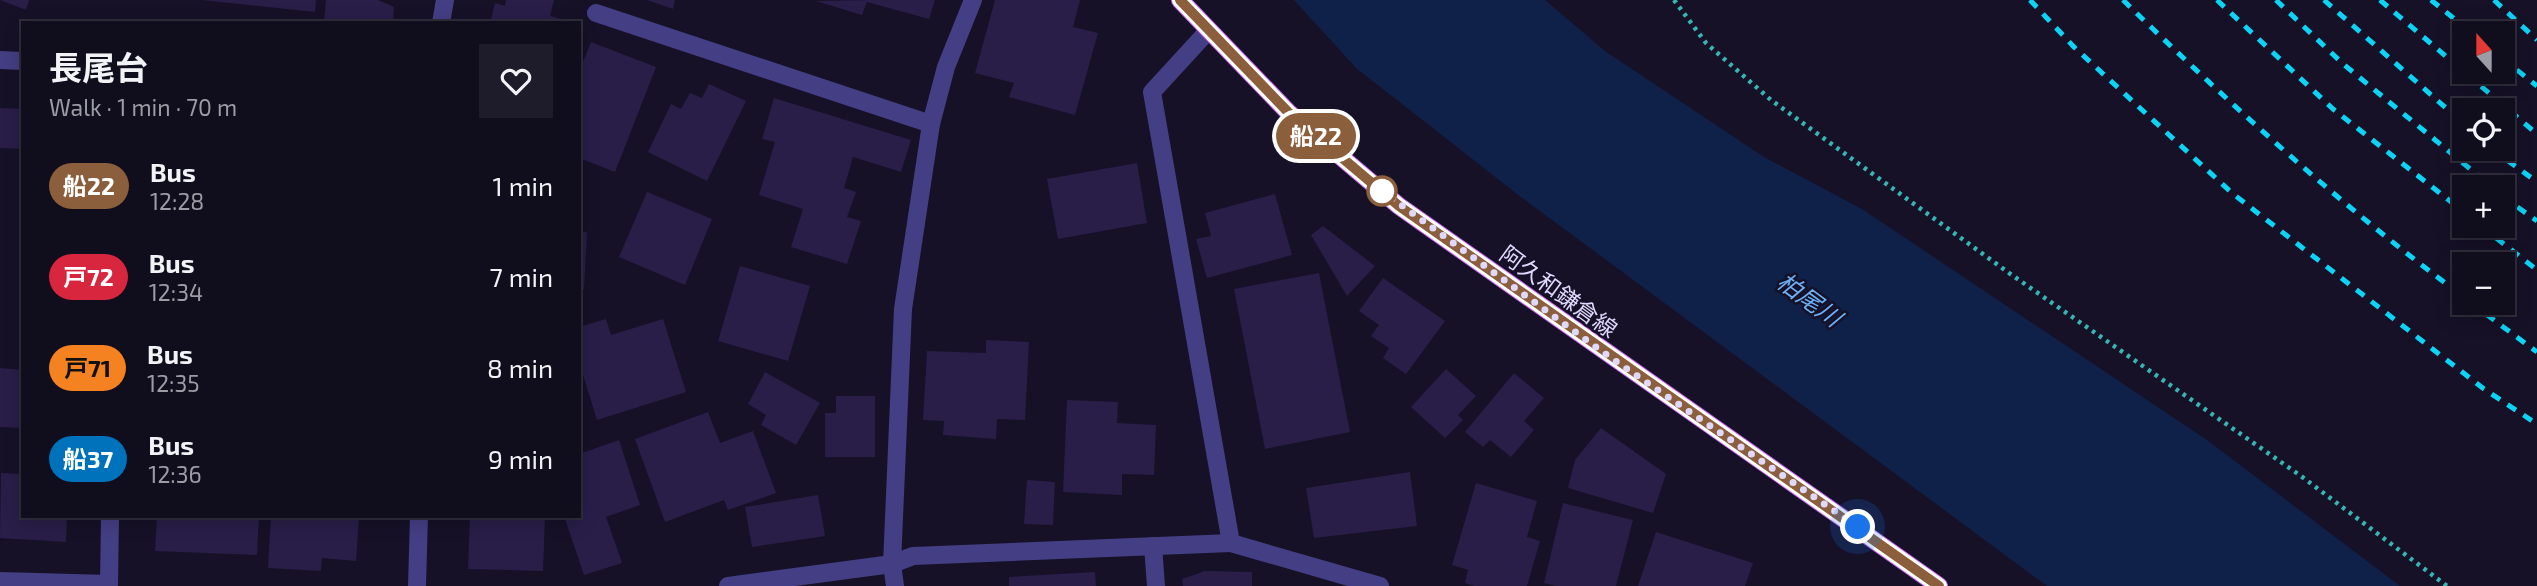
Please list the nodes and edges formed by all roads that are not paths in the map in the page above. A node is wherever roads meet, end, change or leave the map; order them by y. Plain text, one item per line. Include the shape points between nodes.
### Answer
1 (445, 0) edge
2 (973, 0) edge
3 (1180, 0) edge
4 (596, 13) dead end
5 (441, 21) edge
6 (1208, 31) junction
7 (0, 60) edge
8 (21, 61) edge
9 (931, 124) junction
10 (110, 518) edge
11 (419, 518) edge
12 (1231, 543) junction
13 (1153, 546) junction
14 (892, 564) junction
15 (0, 581) edge
16 (109, 585) edge
17 (417, 586) edge
18 (728, 586) edge
19 (895, 586) edge
20 (1156, 586) edge
21 (1380, 586) edge
22 (1940, 586) edge

1 - 5 street
2 - 9 street via 946,67
3 - 6 main road, 阿久和鎌倉線
4 - 9 street
6 - 12 street via 1152,92
6 - 22 main road, 阿久和鎌倉線 via 1288,112 1399,206
7 - 8 street
9 - 14 street via 903,309
10 - 16 street
11 - 17 street
12 - 13 street
12 - 21 street
13 - 14 street via 913,556
13 - 20 street
14 - 18 street
14 - 19 street
15 - 16 street

